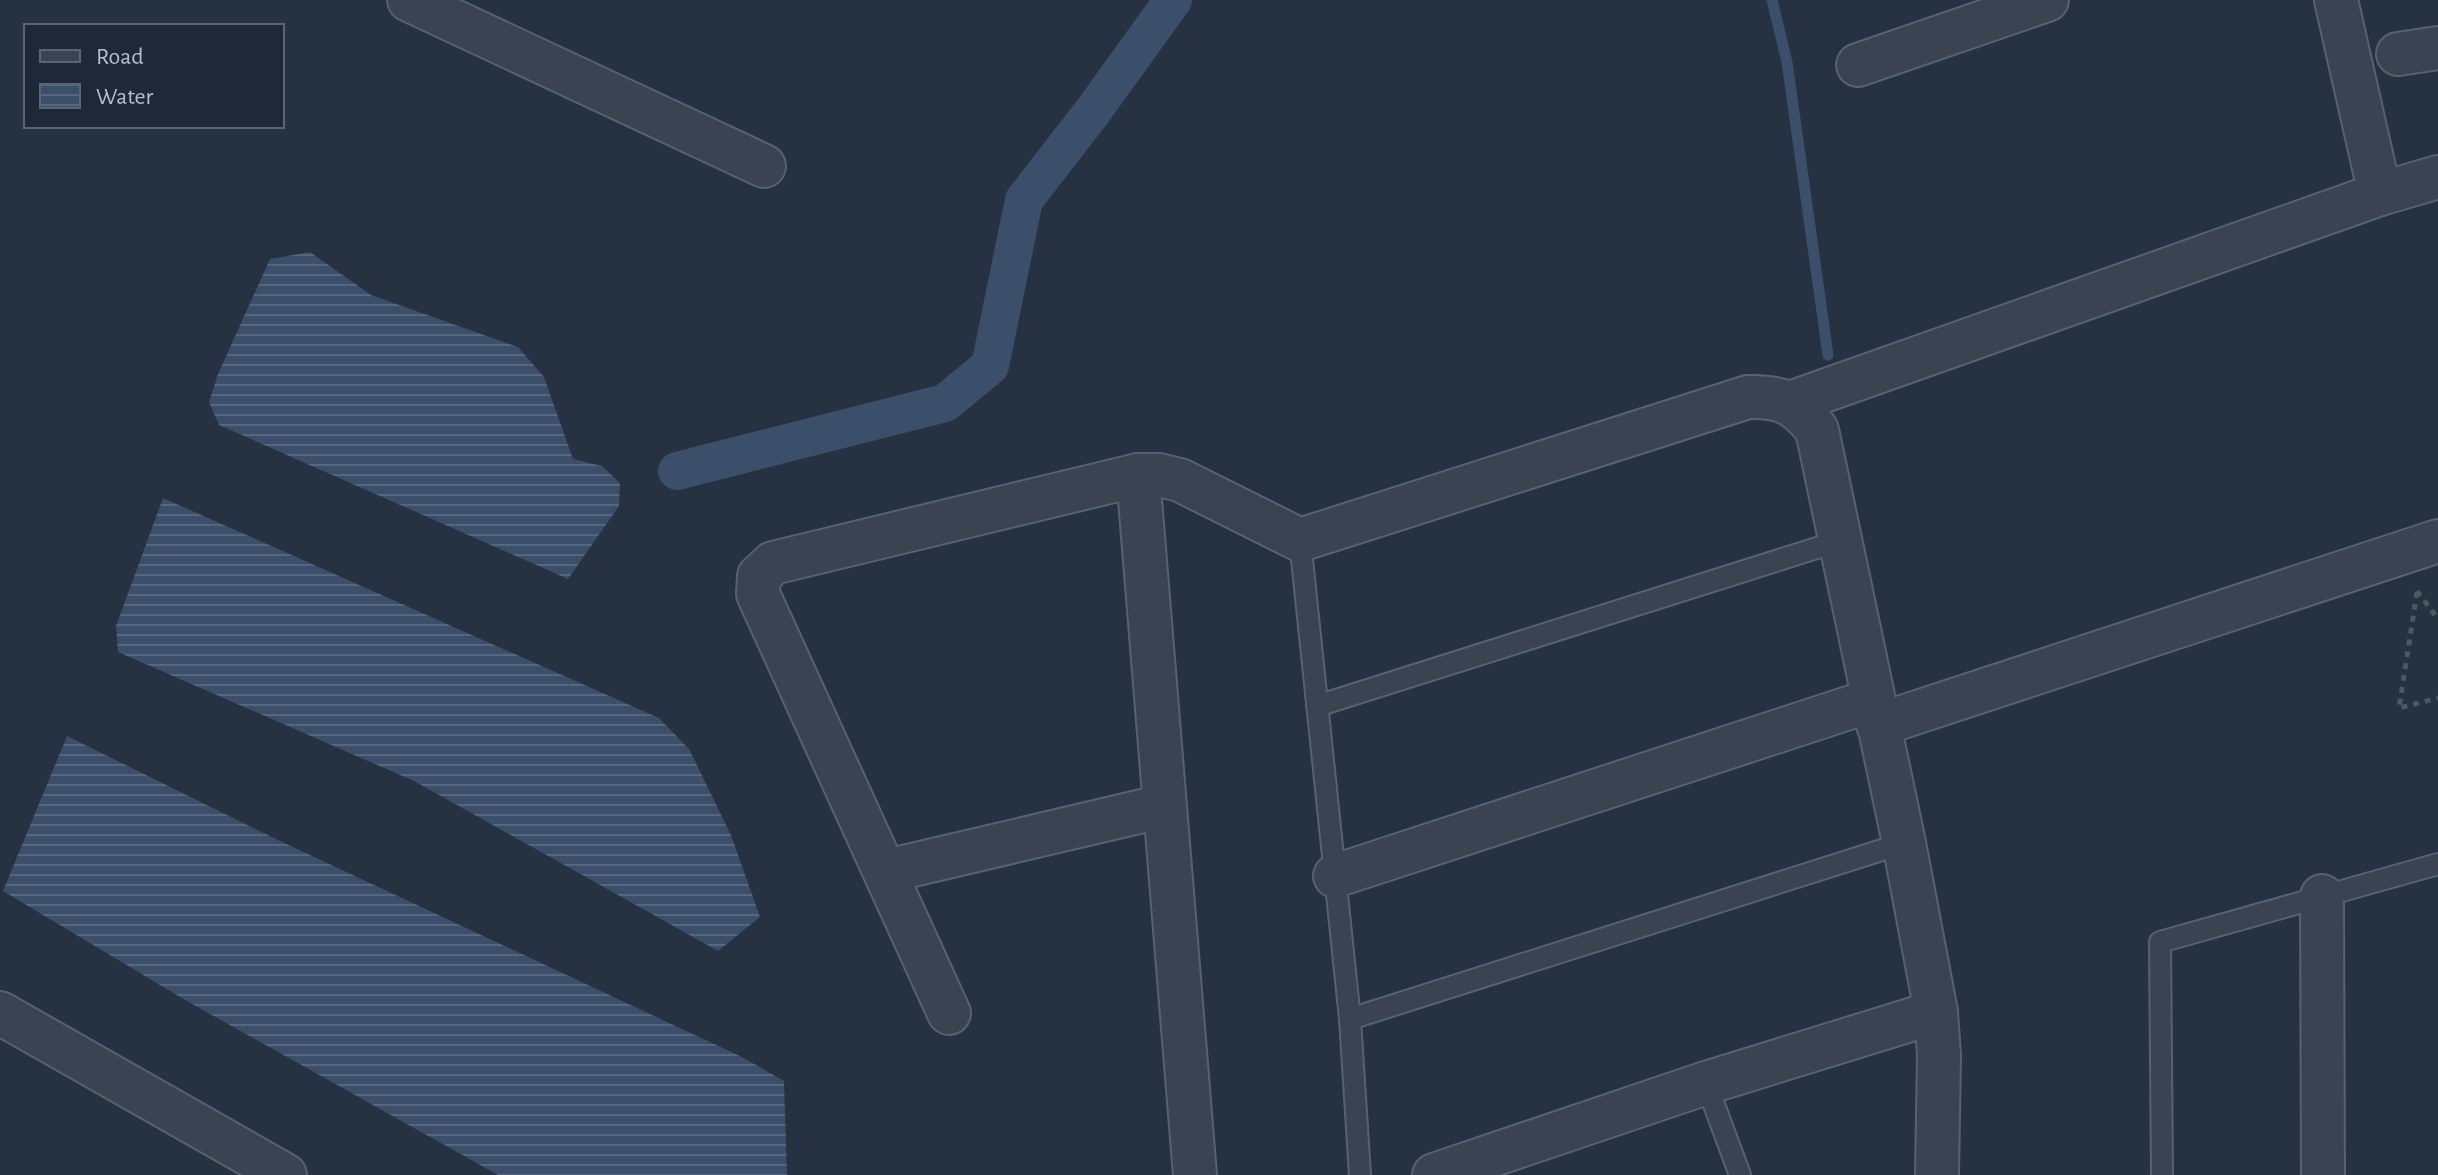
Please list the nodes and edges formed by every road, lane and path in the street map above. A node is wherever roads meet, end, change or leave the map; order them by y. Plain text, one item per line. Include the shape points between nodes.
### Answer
1 (409, 0) edge
2 (2047, 0) edge
3 (2336, 0) edge
4 (1858, 65) dead end
5 (764, 166) dead end
6 (2438, 177) edge
7 (2380, 194) junction
8 (1790, 403) junction
9 (1138, 475) junction
10 (1300, 540) junction
11 (1839, 541) junction
12 (2438, 541) edge
13 (2438, 619) edge
14 (2438, 698) edge
15 (1317, 706) junction
16 (1876, 712) junction
17 (1164, 806) junction
18 (1904, 843) junction
19 (2438, 864) edge
20 (887, 871) junction
21 (1335, 876) junction
22 (2322, 896) junction
23 (1936, 1012) junction
24 (0, 1013) edge
25 (949, 1013) dead end
26 (1350, 1019) junction
27 (1706, 1083) junction
28 (285, 1175) edge
29 (1195, 1175) edge
30 (1360, 1175) edge
31 (1434, 1175) edge
32 (1740, 1175) edge
33 (1937, 1175) edge
34 (2162, 1175) edge
35 (2323, 1175) edge

1 - 5 street
2 - 4 street
3 - 7 street
6 - 7 street
7 - 8 street
8 - 10 street via 1748,397
8 - 11 street via 1817,430
9 - 10 street via 1180,480
9 - 17 street
9 - 20 street via 773,563 759,576 758,594
10 - 15 lane
11 - 15 lane
11 - 16 street
12 - 16 street
13 - 14 path via 2417,592 2399,708
15 - 21 lane
16 - 18 street
16 - 21 street
17 - 20 street
17 - 29 street
18 - 23 street
18 - 26 lane
19 - 22 lane
20 - 25 street
21 - 26 lane
22 - 34 lane via 2160,942
22 - 35 street
23 - 27 street
23 - 33 street
24 - 28 street
26 - 30 lane
27 - 31 street
27 - 32 lane

